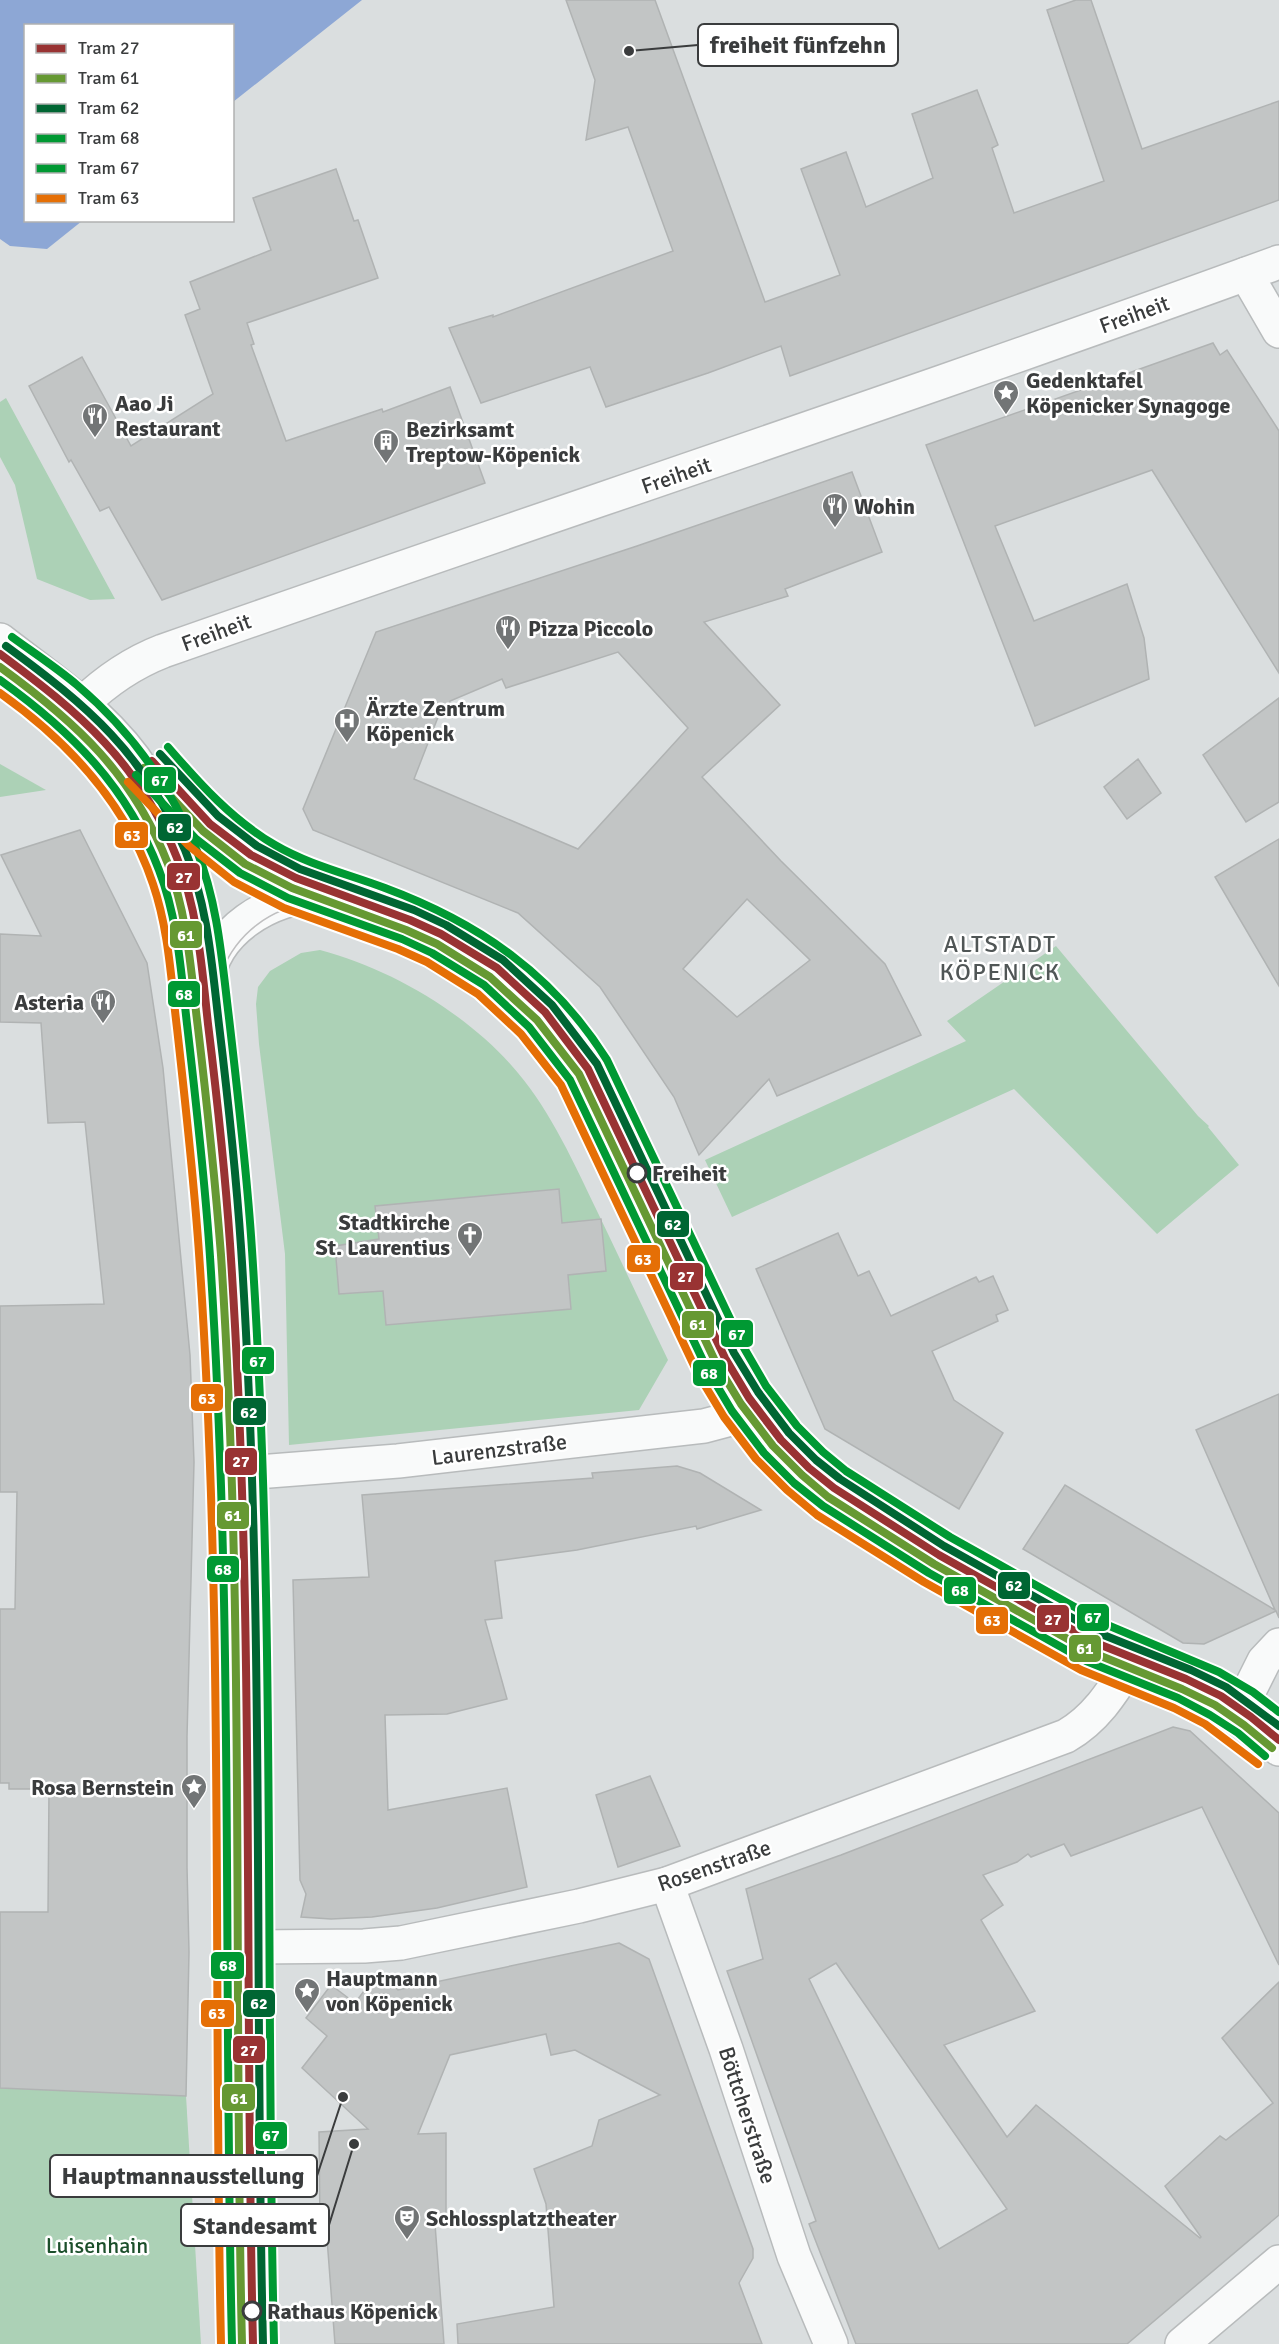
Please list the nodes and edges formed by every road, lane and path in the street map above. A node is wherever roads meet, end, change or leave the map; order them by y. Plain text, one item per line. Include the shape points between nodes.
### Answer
1 (1279, 262) edge
2 (1245, 274) junction
3 (1279, 331) edge
4 (0, 640) edge
5 (82, 704) junction
6 (133, 757) junction
7 (324, 895) junction
8 (205, 999) junction
9 (753, 1413) junction
10 (244, 1473) junction
11 (1279, 1645) edge
12 (1132, 1660) junction
13 (1239, 1712) junction
14 (1279, 1749) edge
15 (667, 1884) junction
16 (248, 1947) junction
17 (1279, 2262) edge
18 (255, 2344) edge
19 (831, 2344) edge
20 (1182, 2344) edge

1 - 2 street, Freiheit
2 - 3 street
2 - 5 street, Freiheit via 745,452 163,651 133,664
4 - 5 street
5 - 6 street
6 - 7 street via 184,817 221,847 270,874
6 - 8 street via 159,802 181,863 199,937
7 - 8 street via 276,903 242,924 218,952 207,977
7 - 9 street via 411,925 474,955 522,989 565,1035 608,1107
8 - 10 street via 234,1277
9 - 10 street, Laurenzstraße via 704,1426 398,1461
9 - 12 street via 780,1446 834,1488 939,1556
10 - 16 street
11 - 13 street via 1264,1661
12 - 13 street
12 - 15 street, Rosenstraße via 1100,1710 1066,1736
13 - 14 street
15 - 16 street, Rosenstraße via 401,1943
15 - 19 street, Böttcherstraße via 794,2256
16 - 18 street
17 - 20 street

